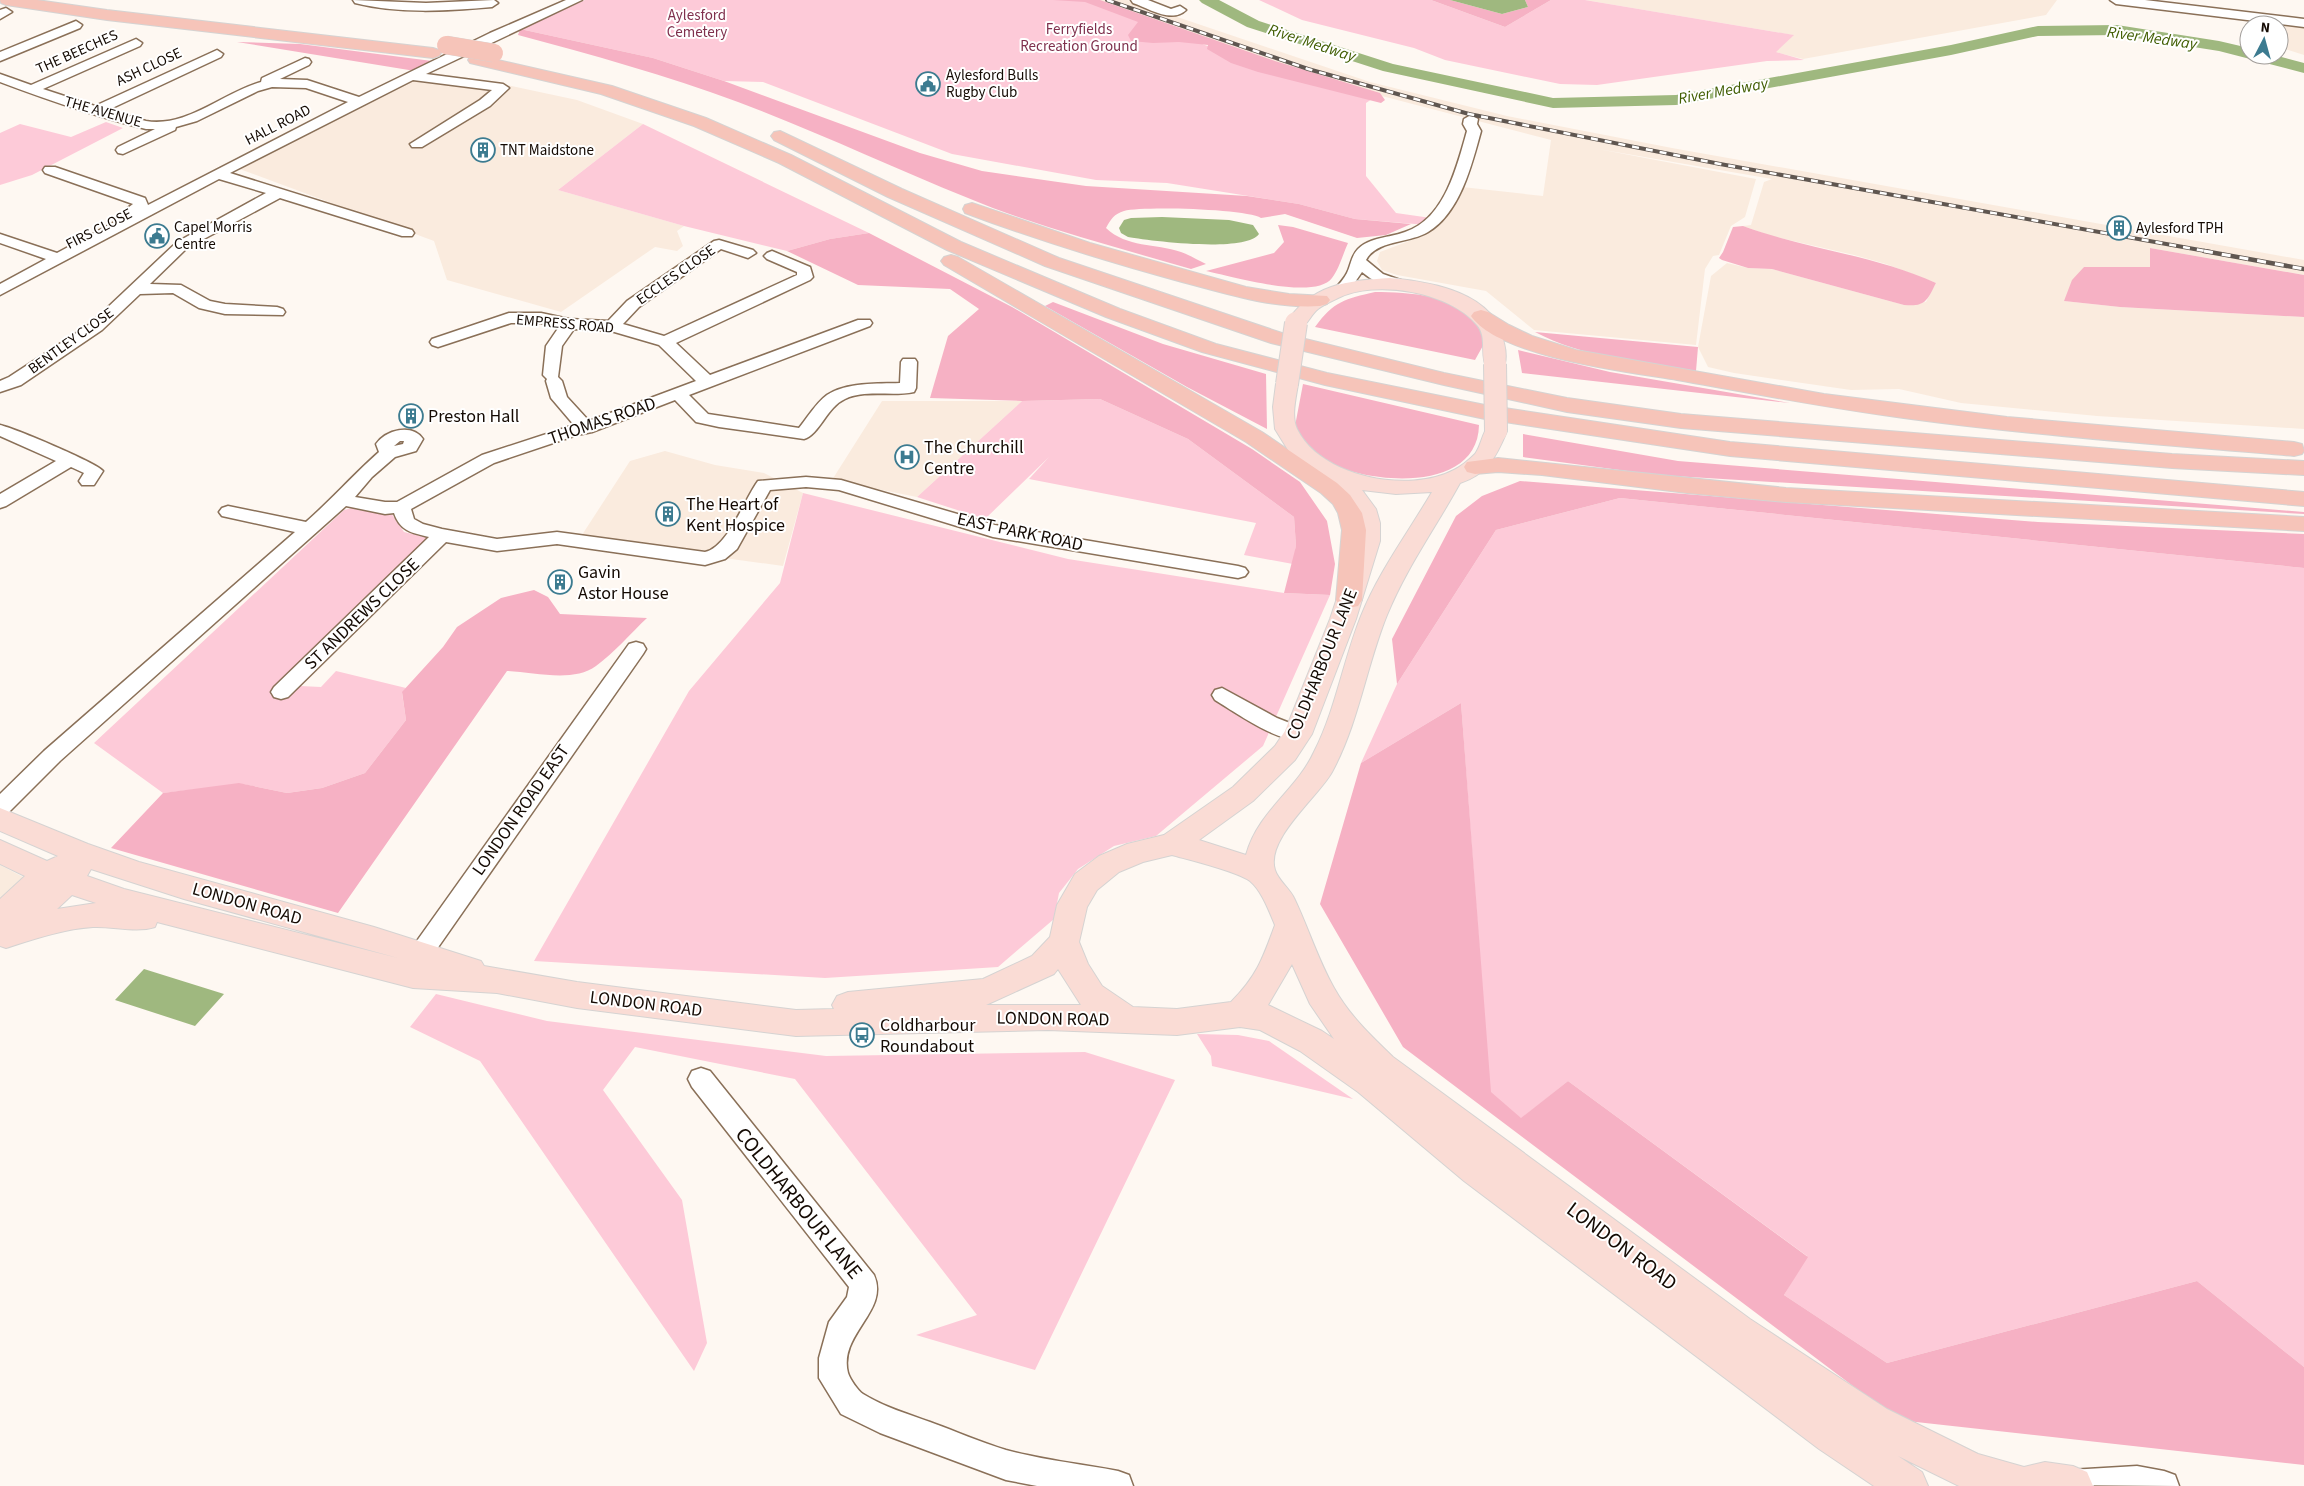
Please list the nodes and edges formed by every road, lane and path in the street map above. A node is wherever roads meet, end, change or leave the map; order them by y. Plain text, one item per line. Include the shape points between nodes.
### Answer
1 (73, 0) edge
2 (360, 0) edge
3 (576, 0) edge
4 (1137, 0) edge
5 (2116, 0) edge
6 (379, 1) edge
7 (492, 3) dead end
8 (2203, 6) edge
9 (4, 9) edge
10 (1180, 10) dead end
11 (2304, 23) edge
12 (76, 25) dead end
13 (136, 43) dead end
14 (440, 49) junction
15 (217, 54) dead end
16 (0, 57) edge
17 (305, 62) dead end
18 (412, 76) junction
19 (0, 78) edge
20 (261, 85) junction
21 (30, 90) junction
22 (659, 91) dead end
23 (360, 102) junction
24 (695, 103) dead end
25 (95, 110) junction
26 (718, 112) dead end
27 (1471, 119) dead end
28 (151, 129) junction
29 (742, 140) junction
30 (417, 144) dead end
31 (123, 150) dead end
32 (50, 170) dead end
33 (219, 174) junction
34 (278, 193) junction
35 (407, 234) dead end
36 (0, 238) edge
37 (748, 253) dead end
38 (53, 256) junction
39 (772, 256) dead end
40 (1358, 262) junction
41 (0, 281) edge
42 (1398, 284) junction
43 (138, 289) junction
44 (0, 290) edge
45 (1343, 290) junction
46 (1320, 300) junction
47 (277, 312) dead end
48 (1481, 316) junction
49 (864, 323) dead end
50 (569, 324) junction
51 (612, 326) junction
52 (438, 342) dead end
53 (665, 342) junction
54 (909, 362) dead end
55 (707, 382) junction
56 (0, 388) edge
57 (679, 394) junction
58 (1578, 427) junction
59 (586, 428) junction
60 (0, 430) edge
61 (1254, 437) junction
62 (392, 452) dead end
63 (2301, 456) edge
64 (71, 460) junction
65 (1476, 467) junction
66 (1322, 469) junction
67 (1451, 479) junction
68 (88, 481) dead end
69 (2304, 484) edge
70 (2304, 499) edge
71 (342, 500) junction
72 (0, 502) edge
73 (401, 507) junction
74 (228, 512) dead end
75 (2304, 524) edge
76 (310, 528) junction
77 (442, 536) junction
78 (1238, 572) dead end
79 (1349, 600) junction
80 (636, 649) dead end
81 (281, 692) dead end
82 (1222, 695) dead end
83 (1298, 734) junction
84 (0, 807) edge
85 (0, 819) edge
86 (1172, 844) junction
87 (0, 851) edge
88 (85, 855) junction
89 (1260, 873) junction
90 (57, 878) junction
91 (1290, 926) junction
92 (2, 931) edge
93 (259, 937) junction
94 (1064, 942) junction
95 (418, 964) junction
96 (1240, 1014) junction
97 (737, 1015) junction
98 (1131, 1022) junction
99 (701, 1080) dead end
100 (2071, 1485) edge
101 (1118, 1486) edge
102 (1908, 1486) edge
103 (2024, 1486) edge
104 (2164, 1486) edge

1 - 14 highway
2 - 6 street
3 - 18 street, HALL ROAD
4 - 10 street via 1171,13
5 - 8 street
6 - 7 street via 424,8
8 - 11 street
9 - 14 highway via 107,15
12 - 16 street
13 - 21 street, THE BEECHES
14 - 22 highway, bridge via 494,53 591,72
14 - 29 highway via 606,90 670,110
15 - 25 street, ASH CLOSE
17 - 20 street
18 - 23 street, HALL ROAD
18 - 30 street via 503,88 485,103
19 - 21 street, THE AVENUE
20 - 23 street via 307,84
20 - 28 street via 183,120
21 - 25 street, THE AVENUE
23 - 33 street, HALL ROAD
24 - 26 highway
25 - 28 street, THE AVENUE
27 - 40 street via 1474,131 1467,159 1448,200 1432,224 1413,234 1370,246
28 - 31 street
29 - 58 highway via 954,246 1113,313 1209,348 1325,379 1485,412
29 - 61 highway
32 - 38 street, FIRS CLOSE via 140,201 141,206
33 - 34 street
33 - 38 street, HALL ROAD
34 - 35 street
34 - 43 street, BENTLEY CLOSE via 182,245
36 - 38 street
37 - 51 street, ECCLES CLOSE via 720,244 633,304
38 - 41 street
38 - 44 street, HALL ROAD
39 - 53 street via 806,270 805,277
40 - 42 street via 1378,277
40 - 45 street
42 - 45 main road
42 - 48 main road via 1448,296
43 - 47 street via 176,288 212,306
43 - 56 street, BENTLEY CLOSE via 96,327
45 - 46 main road
46 - 63 highway via 1294,301 1261,296 1153,268 1030,230 871,166 771,132 895,193 1071,268 1278,339 1454,382 1567,405 1681,420 2172,461
46 - 66 main road, COLDHARBOUR LANE, bridge via 1306,309 1296,323 1284,408 1286,430 1300,452
48 - 63 highway via 1510,334 1561,351 1814,400
48 - 65 main road, bridge via 1494,339 1496,431 1491,449
49 - 55 street, THOMAS ROAD
50 - 51 street, EMPRESS ROAD
50 - 52 street, EMPRESS ROAD via 541,318 510,318
50 - 59 street via 554,346 552,378 558,398
51 - 53 street, EMPRESS ROAD
53 - 55 street, EMPRESS ROAD
54 - 57 street via 908,388 850,392 836,397 804,434 702,418
55 - 57 street, THOMAS ROAD
57 - 59 street, THOMAS ROAD
58 - 69 highway via 1812,451
58 - 70 highway via 1740,450
59 - 73 street, THOMAS ROAD via 488,459
60 - 64 street
61 - 66 highway
61 - 79 highway via 1329,488 1350,513 1354,530
62 - 71 street via 366,473
64 - 68 street via 94,471
64 - 72 street
65 - 67 main road
65 - 75 highway via 1542,468 1786,495
66 - 67 main road via 1357,482 1395,487 1415,487
66 - 79 main road, COLDHARBOUR LANE via 1356,497 1368,523 1368,541
67 - 89 main road, COLDHARBOUR LANE via 1394,572 1373,618 1333,744 1317,772 1272,826 1259,859
71 - 73 street via 385,508
71 - 76 street
73 - 77 street via 406,522
74 - 76 street
76 - 84 street via 52,756
77 - 78 street, EAST PARK ROAD via 496,545 557,538 709,559 723,553 730,545 764,486 806,482 841,485 993,530
77 - 81 street, ST ANDREWS CLOSE
79 - 83 main road, COLDHARBOUR LANE
80 - 95 street, LONDON ROAD EAST
82 - 83 street via 1270,723
83 - 86 main road, COLDHARBOUR LANE via 1286,753 1243,794
85 - 88 main road, LONDON ROAD
86 - 89 main road via 1223,858
86 - 94 main road via 1137,852 1109,864 1086,882 1072,905
87 - 90 main road, LONDON ROAD
88 - 90 main road
88 - 95 main road, LONDON ROAD
89 - 91 main road via 1279,898
90 - 92 main road
90 - 93 main road, LONDON ROAD via 122,900
91 - 96 main road via 1274,971 1259,995
91 - 103 main road, LONDON ROAD via 1321,996 1349,1035 1381,1067 1737,1332 1873,1423 1973,1472
92 - 93 main road via 96,915 141,917
93 - 95 main road, LONDON ROAD
94 - 97 main road, LONDON ROAD via 1043,965 987,992
94 - 98 main road via 1074,969 1091,995
95 - 97 main road, LONDON ROAD via 577,995
96 - 98 main road via 1177,1022
96 - 102 main road, LONDON ROAD via 1265,1016 1311,1041 1370,1082 1476,1170 1833,1435
97 - 98 main road, LONDON ROAD via 796,1023 1048,1017
99 - 101 street, COLDHARBOUR LANE via 864,1284 860,1303 839,1332 833,1358 834,1378 851,1404 1006,1465
100 - 103 main road via 2046,1482
100 - 104 street via 2137,1481

